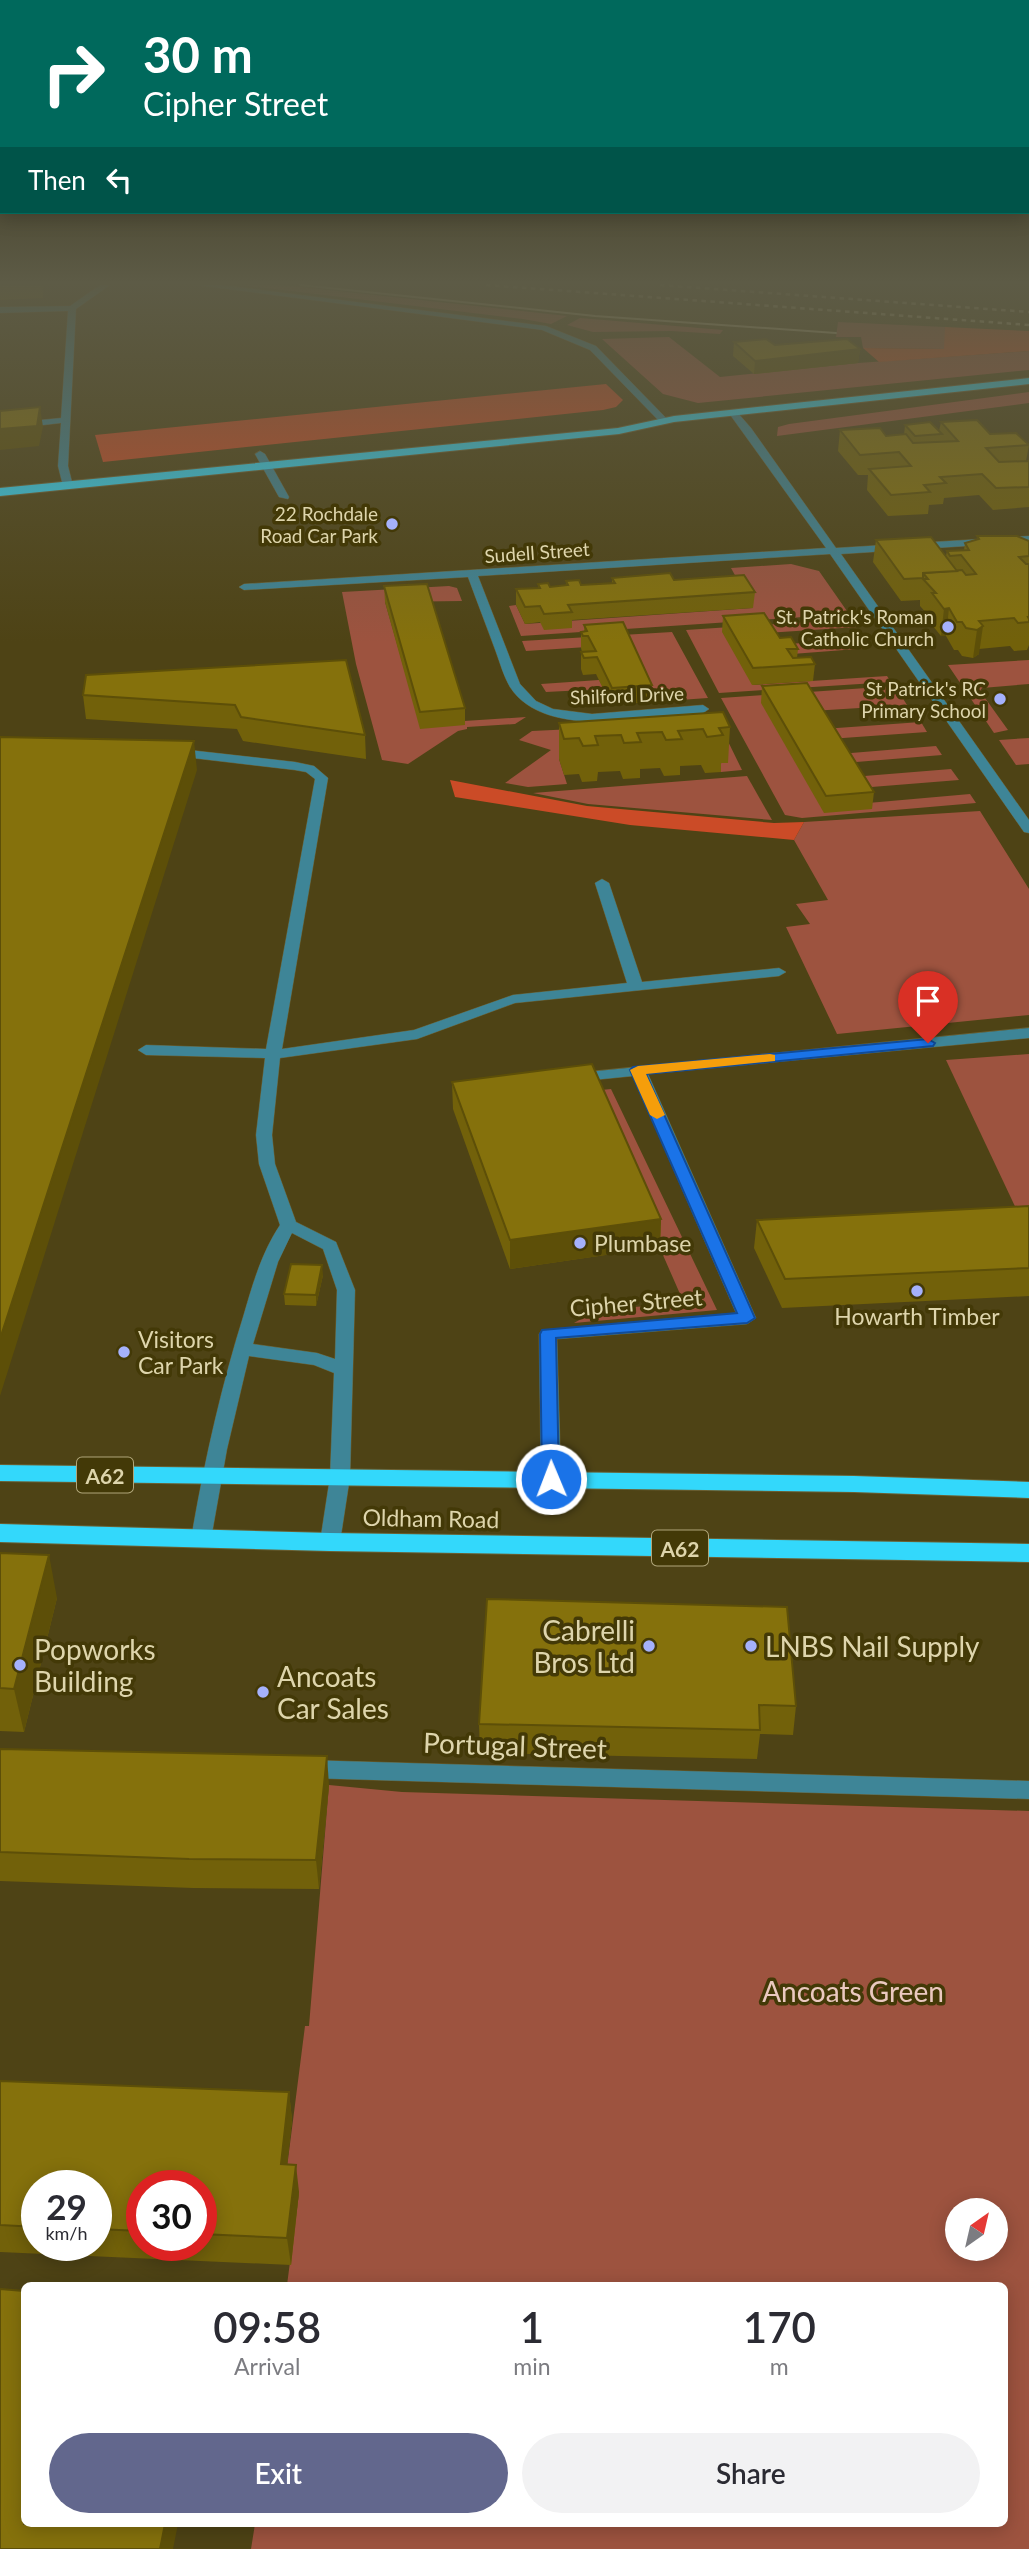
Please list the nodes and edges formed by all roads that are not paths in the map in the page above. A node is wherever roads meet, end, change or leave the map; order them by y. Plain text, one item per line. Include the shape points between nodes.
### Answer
1 (67, 404) edge
2 (647, 404) edge
3 (824, 404) edge
4 (734, 414) junction
5 (66, 420) junction
6 (663, 420) junction
7 (643, 423) junction
8 (0, 427) edge
9 (260, 454) junction
10 (267, 466) junction
11 (0, 480) edge
12 (67, 480) junction
13 (0, 492) edge
14 (284, 497) dead end
15 (1029, 539) edge
16 (833, 551) junction
17 (472, 574) junction
18 (244, 587) dead end
19 (703, 709) dead end
20 (150, 750) edge
21 (1029, 830) edge
22 (602, 883) dead end
23 (779, 972) dead end
24 (636, 987) junction
25 (1029, 1033) edge
26 (146, 1050) dead end
27 (274, 1054) junction
28 (638, 1070) junction
29 (557, 1078) edge
30 (289, 1225) junction
31 (241, 1349) junction
32 (343, 1370) junction
33 (0, 1473) edge
34 (211, 1477) junction
35 (340, 1477) junction
36 (551, 1479) junction
37 (1029, 1490) edge
38 (0, 1533) edge
39 (201, 1539) junction
40 (331, 1542) junction
41 (1029, 1553) edge
42 (279, 1768) edge
43 (1029, 1790) edge

1 - 5 street
2 - 6 street
3 - 4 highway
4 - 6 highway
4 - 16 street
5 - 8 street
5 - 12 street via 63,466
6 - 7 highway
7 - 9 highway via 609,419
7 - 10 highway via 619,431
9 - 10 street
9 - 12 highway
10 - 12 highway
10 - 14 street
11 - 12 highway
12 - 13 highway
15 - 16 street, Sudell Street
16 - 17 street, Sudell Street
16 - 21 street
17 - 18 street, Sudell Street
17 - 19 street, Shilford Drive via 514,684 535,706 581,716
20 - 27 street via 295,766 322,778
22 - 24 street
23 - 24 street
24 - 27 street via 513,999 417,1034
25 - 28 street
26 - 27 street
27 - 30 street via 264,1135 267,1164
28 - 29 street
28 - 36 street, Cipher Street via 747,1318 548,1334
30 - 31 street via 275,1244
30 - 32 street via 330,1246 346,1290
31 - 32 street via 317,1359
31 - 34 street
32 - 35 street
33 - 34 highway, Oldham Road / A62
34 - 35 highway, Oldham Road / A62
34 - 39 street
35 - 36 highway, Oldham Road / A62
35 - 40 street
36 - 37 highway, Oldham Road / A62
38 - 39 highway, Oldham Road / A62
39 - 40 highway, Oldham Road / A62
40 - 41 highway, Oldham Road / A62
42 - 43 street, Portugal Street

